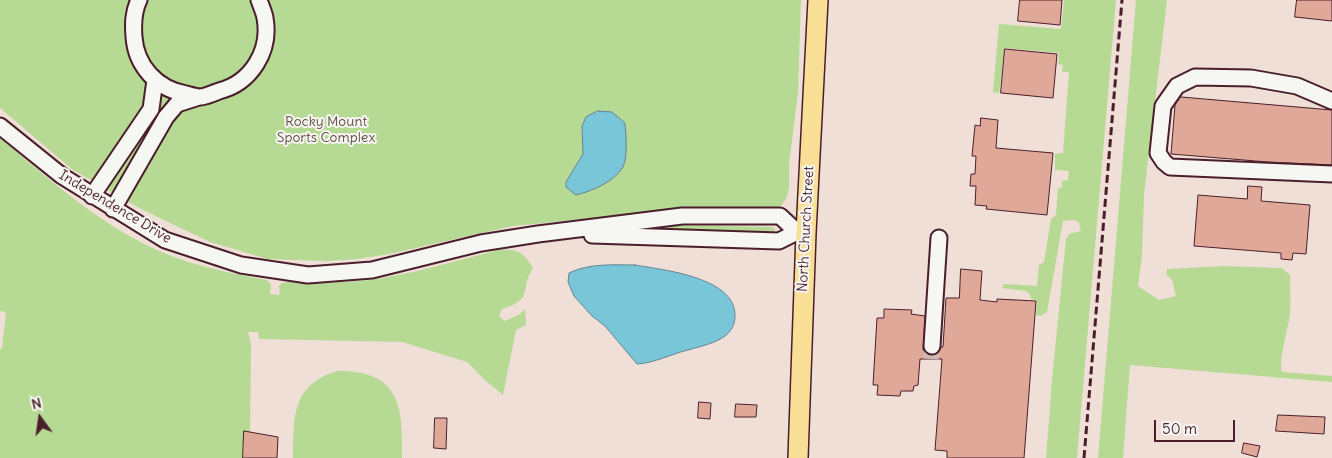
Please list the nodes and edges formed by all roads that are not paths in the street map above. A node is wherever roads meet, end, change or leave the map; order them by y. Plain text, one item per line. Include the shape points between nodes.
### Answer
1 (139, 0) edge
2 (259, 0) edge
3 (818, 0) edge
4 (155, 80) junction
5 (201, 97) junction
6 (1332, 102) edge
7 (0, 126) edge
8 (129, 141) junction
9 (145, 151) junction
10 (1332, 174) edge
11 (92, 196) junction
12 (113, 209) junction
13 (801, 232) junction
14 (538, 234) junction
15 (939, 238) dead end
16 (932, 346) tunnel mouth
17 (798, 458) edge

1 - 4 street via 132,20 135,49
2 - 5 street via 265,17 266,36 259,59 247,76 233,87
3 - 13 main road, North Church Street
4 - 5 street via 173,92
4 - 8 street via 151,110
5 - 9 street via 177,104
6 - 10 street via 1296,86 1251,78 1195,76 1177,86 1163,106 1158,153 1170,166
7 - 11 street, Independence Drive
8 - 9 street
8 - 11 street
9 - 12 street
11 - 12 street, Independence Drive
12 - 14 street, Independence Drive via 165,240 241,265 308,274 372,270 481,243
13 - 14 street via 779,241
13 - 14 street via 780,216 682,216
13 - 17 main road, North Church Street
15 - 16 street

